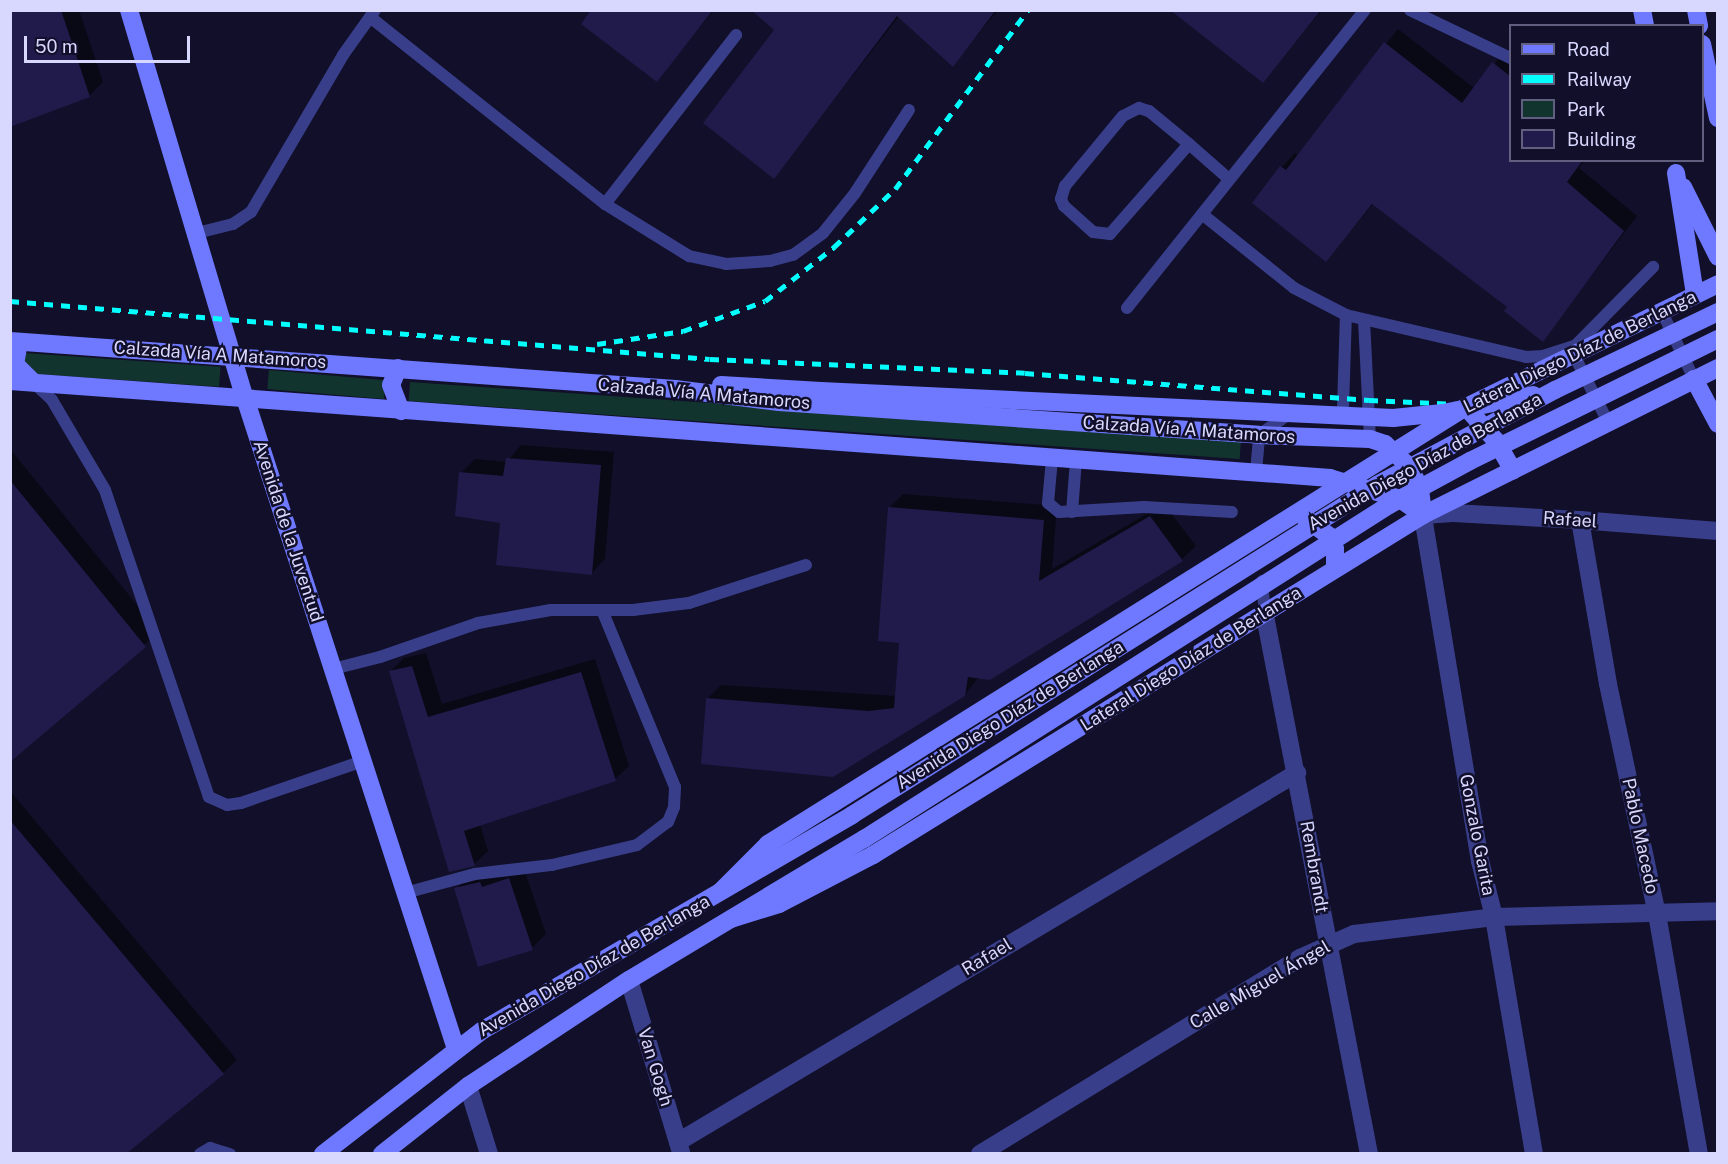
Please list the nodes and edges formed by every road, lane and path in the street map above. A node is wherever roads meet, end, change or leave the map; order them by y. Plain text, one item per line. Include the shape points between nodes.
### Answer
1 (129, 10) edge
2 (1365, 10) edge
3 (1410, 10) edge
4 (373, 14) edge
5 (736, 35) dead end
6 (1704, 53) edge
7 (1509, 58) edge
8 (909, 110) dead end
9 (1718, 118) edge
10 (1189, 144) junction
11 (1675, 167) edge
12 (1229, 178) junction
13 (605, 204) junction
14 (1202, 214) junction
15 (197, 233) junction
16 (1718, 257) edge
17 (1653, 267) dead end
18 (1718, 284) edge
19 (1695, 295) junction
20 (1127, 308) dead end
21 (1662, 312) junction
22 (1718, 312) edge
23 (1346, 315) junction
24 (1364, 320) junction
25 (1718, 339) edge
26 (15, 341) edge
27 (1699, 343) dead end
28 (1681, 352) junction
29 (234, 355) junction
30 (1575, 357) junction
31 (398, 368) junction
32 (1718, 368) edge
33 (1694, 379) junction
34 (10, 381) edge
35 (33, 382) junction
36 (675, 389) junction
37 (1555, 390) junction
38 (1595, 396) junction
39 (245, 398) junction
40 (1466, 406) junction
41 (1343, 408) junction
42 (401, 411) junction
43 (1370, 411) junction
44 (1608, 422) junction
45 (1718, 424) edge
46 (1531, 428) dead end
47 (1259, 435) junction
48 (1370, 439) junction
49 (1395, 452) junction
50 (1052, 459) junction
51 (1076, 460) junction
52 (1513, 470) junction
53 (1256, 472) junction
54 (1347, 481) junction
55 (1400, 499) junction
56 (1072, 512) junction
57 (1232, 512) dead end
58 (1293, 515) junction
59 (1423, 515) junction
60 (1580, 520) junction
61 (1718, 531) edge
62 (1307, 551) dead end
63 (806, 565) dead end
64 (1335, 569) junction
65 (602, 610) junction
66 (1265, 616) junction
67 (333, 669) junction
68 (363, 761) junction
69 (1297, 773) junction
70 (721, 891) junction
71 (405, 892) junction
72 (1718, 911) edge
73 (1657, 914) junction
74 (1494, 917) junction
75 (731, 919) junction
76 (1328, 943) junction
77 (629, 980) junction
78 (456, 1048) junction
79 (468, 1086) junction
80 (1011, 1136) junction
81 (680, 1148) edge
82 (200, 1154) edge
83 (230, 1154) edge
84 (323, 1154) edge
85 (382, 1154) edge
86 (489, 1154) edge
87 (980, 1154) edge
88 (1016, 1154) edge
89 (1369, 1154) edge
90 (1534, 1154) edge
91 (1700, 1154) edge

1 - 15 street, Avenida de la Juventud
2 - 12 lane
3 - 7 lane
4 - 13 lane
4 - 15 lane via 343,55 251,212 232,224
5 - 13 lane
6 - 9 street
8 - 13 lane via 855,193 823,233 793,255 726,264 689,256
10 - 10 lane via 1149,111 1131,110 1065,186 1061,199 1064,206 1093,232 1110,234
10 - 12 lane
11 - 16 street
11 - 19 street
12 - 14 lane
14 - 20 lane
14 - 23 lane via 1294,288
15 - 29 street, Avenida de la Juventud
17 - 24 lane via 1576,345 1543,357 1509,354
18 - 19 street, Lateral Diego Díaz de Berlanga
19 - 21 street, Lateral Diego Díaz de Berlanga
21 - 28 lane
21 - 30 street, Lateral Diego Díaz de Berlanga
22 - 37 street, Avenida Diego Díaz de Berlanga, bridge
23 - 24 lane
23 - 41 lane
24 - 43 lane
25 - 75 street, Avenida Diego Díaz de Berlanga, bridge via 1389,505 864,839
26 - 29 street, Calzada Vía A Matamoros
26 - 35 street via 15,364
27 - 28 lane
28 - 33 lane
28 - 38 lane
29 - 31 street, Calzada Vía A Matamoros
29 - 39 street, Avenida de la Juventud
30 - 38 lane
30 - 40 street, Lateral Diego Díaz de Berlanga
31 - 36 street, Calzada Vía A Matamoros
31 - 42 street via 391,385
32 - 33 street, Lateral Diego Díaz de Berlanga
33 - 44 street, Lateral Diego Díaz de Berlanga
33 - 45 street
34 - 35 street, Calzada Vía A Matamoros
35 - 39 street, Calzada Vía A Matamoros
35 - 68 lane via 52,400 105,490 209,797 227,805 241,803
36 - 37 street, bridge via 717,385 1393,418 1443,413
36 - 47 street, Calzada Vía A Matamoros via 779,402
37 - 70 street, Avenida Diego Díaz de Berlanga, bridge via 1331,513 852,815
38 - 44 lane
38 - 46 lane
39 - 42 street, Calzada Vía A Matamoros
39 - 67 street, Avenida de la Juventud
40 - 49 street, Lateral Diego Díaz de Berlanga
40 - 52 street via 1496,441
41 - 43 lane
41 - 47 lane via 1305,408 1280,419
42 - 50 street, Calzada Vía A Matamoros
43 - 48 lane
44 - 52 street, Lateral Diego Díaz de Berlanga
47 - 48 street, Calzada Vía A Matamoros
47 - 53 lane
48 - 49 street, Calzada Vía A Matamoros
49 - 54 street, Lateral Diego Díaz de Berlanga
49 - 55 street via 1389,477
49 - 59 street via 1415,477
50 - 51 street, Calzada Vía A Matamoros
50 - 56 lane via 1048,503 1054,510
51 - 53 street, Calzada Vía A Matamoros
51 - 56 lane
52 - 59 street, Lateral Diego Díaz de Berlanga
53 - 54 street, Calzada Vía A Matamoros
54 - 55 street, Calzada Vía A Matamoros
54 - 58 street, Lateral Diego Díaz de Berlanga
55 - 59 street, Calzada Vía A Matamoros
56 - 57 lane via 1126,507
58 - 64 street via 1315,522 1331,537
58 - 70 street, Lateral Diego Díaz de Berlanga via 768,844
59 - 60 street, Rafael
59 - 64 street, Lateral Diego Díaz de Berlanga
59 - 74 street, Gonzalo Garita via 1480,861
60 - 61 street, Rafael
60 - 73 street, Pablo Macedo via 1608,684
62 - 66 lane via 1263,580 1260,590
63 - 65 lane via 689,603
64 - 66 street, Lateral Diego Díaz de Berlanga
65 - 67 lane via 550,610 478,623
65 - 71 lane via 675,787 668,822 637,845 552,865 475,874
66 - 69 street, Rembrandt
66 - 75 street, Lateral Diego Díaz de Berlanga via 873,855 779,904
67 - 68 street, Avenida de la Juventud
68 - 71 street, Avenida de la Juventud
69 - 76 street, Rembrandt
69 - 81 street, Rafael
70 - 78 street, Avenida Diego Díaz de Berlanga
71 - 78 street, Avenida de la Juventud
72 - 73 street, Calle Miguel Ángel
73 - 74 street, Calle Miguel Ángel
73 - 91 street, Pablo Macedo
74 - 76 street, Calle Miguel Ángel via 1366,933
74 - 90 street, Gonzalo Garita
75 - 77 street, Avenida Diego Díaz de Berlanga
76 - 80 street, Calle Miguel Ángel
76 - 89 street, Rembrandt
77 - 79 street, Avenida Diego Díaz de Berlanga
77 - 81 street, Van Gogh
78 - 84 street, Avenida Diego Díaz de Berlanga
79 - 85 street, Avenida Diego Díaz de Berlanga
79 - 86 street
80 - 87 street, Calle Miguel Ángel
80 - 88 street
82 - 83 lane via 210,1148

